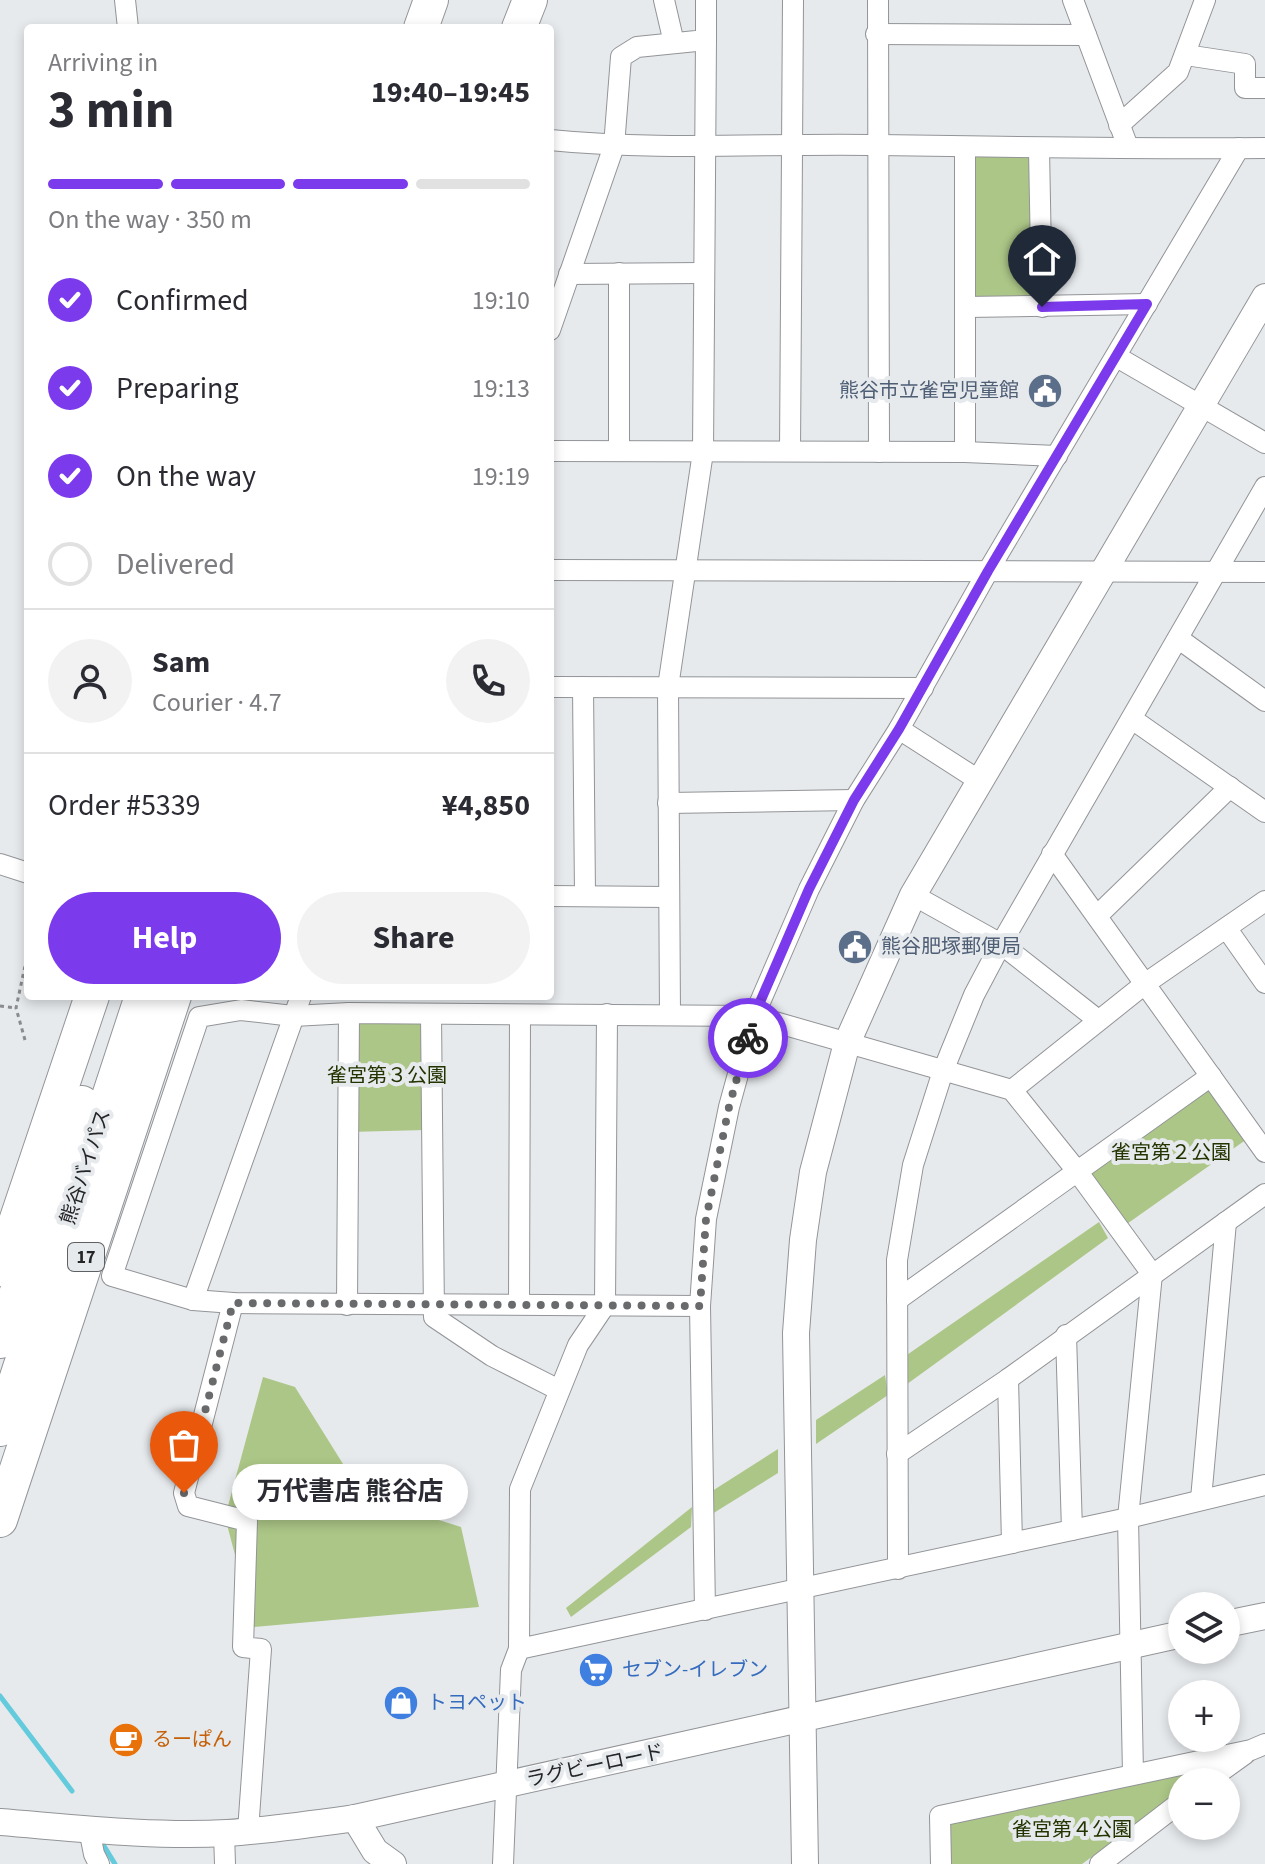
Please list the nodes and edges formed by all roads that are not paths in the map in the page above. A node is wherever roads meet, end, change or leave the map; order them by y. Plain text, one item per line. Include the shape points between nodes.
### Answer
1 (125, 0) edge
2 (431, 0) edge
3 (445, 0) edge
4 (530, 0) edge
5 (664, 0) edge
6 (706, 0) edge
7 (793, 0) edge
8 (878, 0) edge
9 (1073, 0) edge
10 (1205, 0) edge
11 (128, 24) edge
12 (422, 24) edge
13 (439, 24) edge
14 (521, 24) edge
15 (876, 34) junction
16 (1086, 35) junction
17 (706, 40) junction
18 (674, 43) junction
19 (1186, 55) junction
20 (1265, 88) edge
21 (1119, 125) junction
22 (554, 140) edge
23 (792, 145) junction
24 (876, 145) junction
25 (614, 146) junction
26 (705, 147) junction
27 (1128, 147) junction
28 (965, 148) junction
29 (1239, 148) junction
30 (1265, 148) edge
31 (1039, 149) junction
32 (619, 273) junction
33 (703, 273) junction
34 (569, 274) junction
35 (1265, 297) edge
36 (1147, 304) junction
37 (966, 307) junction
38 (1042, 307) junction
39 (554, 318) edge
40 (1117, 357) junction
41 (1202, 406) junction
42 (1265, 443) edge
43 (619, 450) junction
44 (554, 451) edge
45 (790, 451) junction
46 (703, 452) junction
47 (879, 452) junction
48 (965, 452) junction
49 (1057, 456) junction
50 (1265, 487) edge
51 (686, 569) junction
52 (554, 570) edge
53 (988, 571) junction
54 (1215, 571) junction
55 (1104, 572) junction
56 (1265, 572) edge
57 (1179, 639) junction
58 (554, 687) edge
59 (583, 687) junction
60 (668, 687) junction
61 (923, 688) junction
62 (1265, 701) edge
63 (1132, 719) junction
64 (899, 729) junction
65 (980, 781) junction
66 (1230, 787) junction
67 (854, 800) junction
68 (668, 803) junction
69 (1265, 812) edge
70 (1052, 854) junction
71 (0, 864) edge
72 (24, 872) edge
73 (585, 895) junction
74 (913, 895) junction
75 (554, 896) edge
76 (668, 897) junction
77 (1265, 901) edge
78 (1098, 915) junction
79 (1227, 929) junction
80 (1001, 944) junction
81 (1146, 983) junction
82 (1265, 983) edge
83 (91, 1000) edge
84 (118, 1000) edge
85 (141, 1000) edge
86 (173, 1000) edge
87 (299, 1000) edge
88 (240, 1003) edge
89 (349, 1013) junction
90 (607, 1014) junction
91 (670, 1014) junction
92 (431, 1015) junction
93 (293, 1016) junction
94 (520, 1016) junction
95 (754, 1016) junction
96 (1098, 1020) junction
97 (847, 1043) junction
98 (943, 1071) junction
99 (1211, 1076) junction
100 (1012, 1090) junction
101 (1265, 1152) edge
102 (1077, 1171) junction
103 (1265, 1194) edge
104 (1226, 1222) junction
105 (0, 1269) edge
106 (1152, 1274) junction
107 (193, 1300) junction
108 (897, 1300) junction
109 (233, 1303) junction
110 (519, 1304) junction
111 (347, 1305) junction
112 (605, 1305) junction
113 (432, 1306) junction
114 (700, 1306) junction
115 (1066, 1335) junction
116 (0, 1341) edge
117 (1008, 1379) junction
118 (559, 1390) junction
119 (0, 1429) edge
120 (897, 1454) junction
121 (1265, 1485) edge
122 (1201, 1499) junction
123 (1128, 1518) junction
124 (0, 1520) edge
125 (1072, 1530) junction
126 (1012, 1543) junction
127 (898, 1569) junction
128 (800, 1590) junction
129 (705, 1610) junction
130 (1265, 1616) edge
131 (1240, 1621) edge
132 (1168, 1637) edge
133 (1129, 1646) junction
134 (519, 1649) junction
135 (802, 1720) junction
136 (1258, 1747) edge
137 (1227, 1768) edge
138 (1133, 1774) junction
139 (508, 1785) junction
140 (1168, 1813) edge
141 (355, 1818) junction
142 (0, 1822) edge
143 (89, 1829) junction
144 (236, 1832) junction
145 (1111, 1860) edge
146 (99, 1864) edge
147 (225, 1864) edge
148 (393, 1864) edge
149 (503, 1864) edge
150 (805, 1864) edge
151 (941, 1864) edge

1 - 11 street
2 - 12 highway
3 - 13 highway
4 - 14 highway
5 - 18 street
6 - 17 street
7 - 23 street
8 - 15 street
9 - 16 street
10 - 19 street
15 - 16 street
15 - 24 street
16 - 21 street
17 - 18 street
17 - 26 street
18 - 25 street via 637,47 621,57
19 - 20 street via 1245,64 1245,88
19 - 21 street via 1178,72
21 - 27 street
22 - 25 street
23 - 24 street
23 - 26 street
23 - 45 street
24 - 28 street
24 - 47 street
25 - 26 street
25 - 34 street
26 - 33 street
27 - 29 street
27 - 31 street
28 - 31 street
28 - 37 street
29 - 30 street
29 - 36 street
31 - 38 street
32 - 33 street
32 - 34 street
32 - 43 street
33 - 46 street
34 - 39 street
35 - 41 street
36 - 38 street
36 - 40 street
37 - 38 street
37 - 48 street
40 - 41 street
40 - 49 street
41 - 42 street
41 - 55 street
43 - 44 street
43 - 46 street
45 - 46 street
45 - 47 street
46 - 51 street
47 - 48 street
48 - 49 street
49 - 53 street
50 - 54 street
51 - 52 street
51 - 53 street
51 - 60 street
53 - 55 street
53 - 61 street
54 - 55 street
54 - 56 street
54 - 57 street
55 - 65 street
57 - 62 street
57 - 63 street
58 - 59 street
59 - 60 street
59 - 73 street
60 - 61 street
60 - 68 street
61 - 64 street
63 - 66 street
63 - 70 street
64 - 65 street
64 - 67 street
65 - 74 street
66 - 69 street
66 - 78 street
67 - 68 street
67 - 95 street
68 - 76 street
70 - 78 street
70 - 80 street
71 - 72 street
73 - 75 street
73 - 76 street
74 - 80 street
74 - 97 street
76 - 91 street
77 - 79 street
78 - 81 street
79 - 81 street
79 - 82 street
80 - 96 street
80 - 98 street
81 - 96 street
81 - 99 street
83 - 105 highway
84 - 116 highway, 熊谷バイパス
85 - 119 highway, 熊谷バイパス / 17
86 - 124 highway, 17
87 - 93 street
88 - 93 street
88 - 107 street via 199,1017 112,1276
89 - 92 street
89 - 93 street
89 - 111 street
90 - 91 street
90 - 94 street
90 - 112 street
91 - 95 street
92 - 94 street
92 - 113 street
93 - 107 street
94 - 110 street
95 - 97 street
95 - 114 street via 706,1219
96 - 100 street
97 - 98 street
97 - 128 street via 813,1172 803,1240 796,1333
98 - 100 street
98 - 108 street via 913,1165 897,1260
99 - 101 street
99 - 102 street
100 - 102 street
102 - 106 street
102 - 108 street
103 - 104 street
104 - 106 street
104 - 122 street
106 - 115 street
106 - 123 street
107 - 109 street
108 - 120 street
109 - 111 street
109 - 144 street via 184,1493 188,1506 247,1521 243,1647 261,1649
110 - 112 street
110 - 113 street
111 - 113 street
112 - 114 street
112 - 118 street via 578,1345
113 - 118 street via 434,1317 492,1356
114 - 129 street
115 - 117 street
115 - 125 street
117 - 120 street
117 - 126 street
118 - 134 street via 520,1489
120 - 127 street
121 - 122 street
122 - 123 street
123 - 125 street
123 - 133 street
125 - 126 street
126 - 127 street
127 - 128 street
128 - 129 street
128 - 135 street
129 - 134 street
130 - 131 street
132 - 133 street, ラグビーロード
133 - 135 street, ラグビーロード
133 - 138 street
134 - 139 street via 511,1670
135 - 139 street, ラグビーロード
135 - 150 street
136 - 137 street
136 - 138 street
138 - 151 street via 940,1816
139 - 141 street, ラグビーロード
139 - 149 street
140 - 145 street
141 - 144 street, ラグビーロード
141 - 148 street via 375,1851
142 - 143 street, ラグビーロード
143 - 144 street, ラグビーロード
143 - 146 street
144 - 147 street

